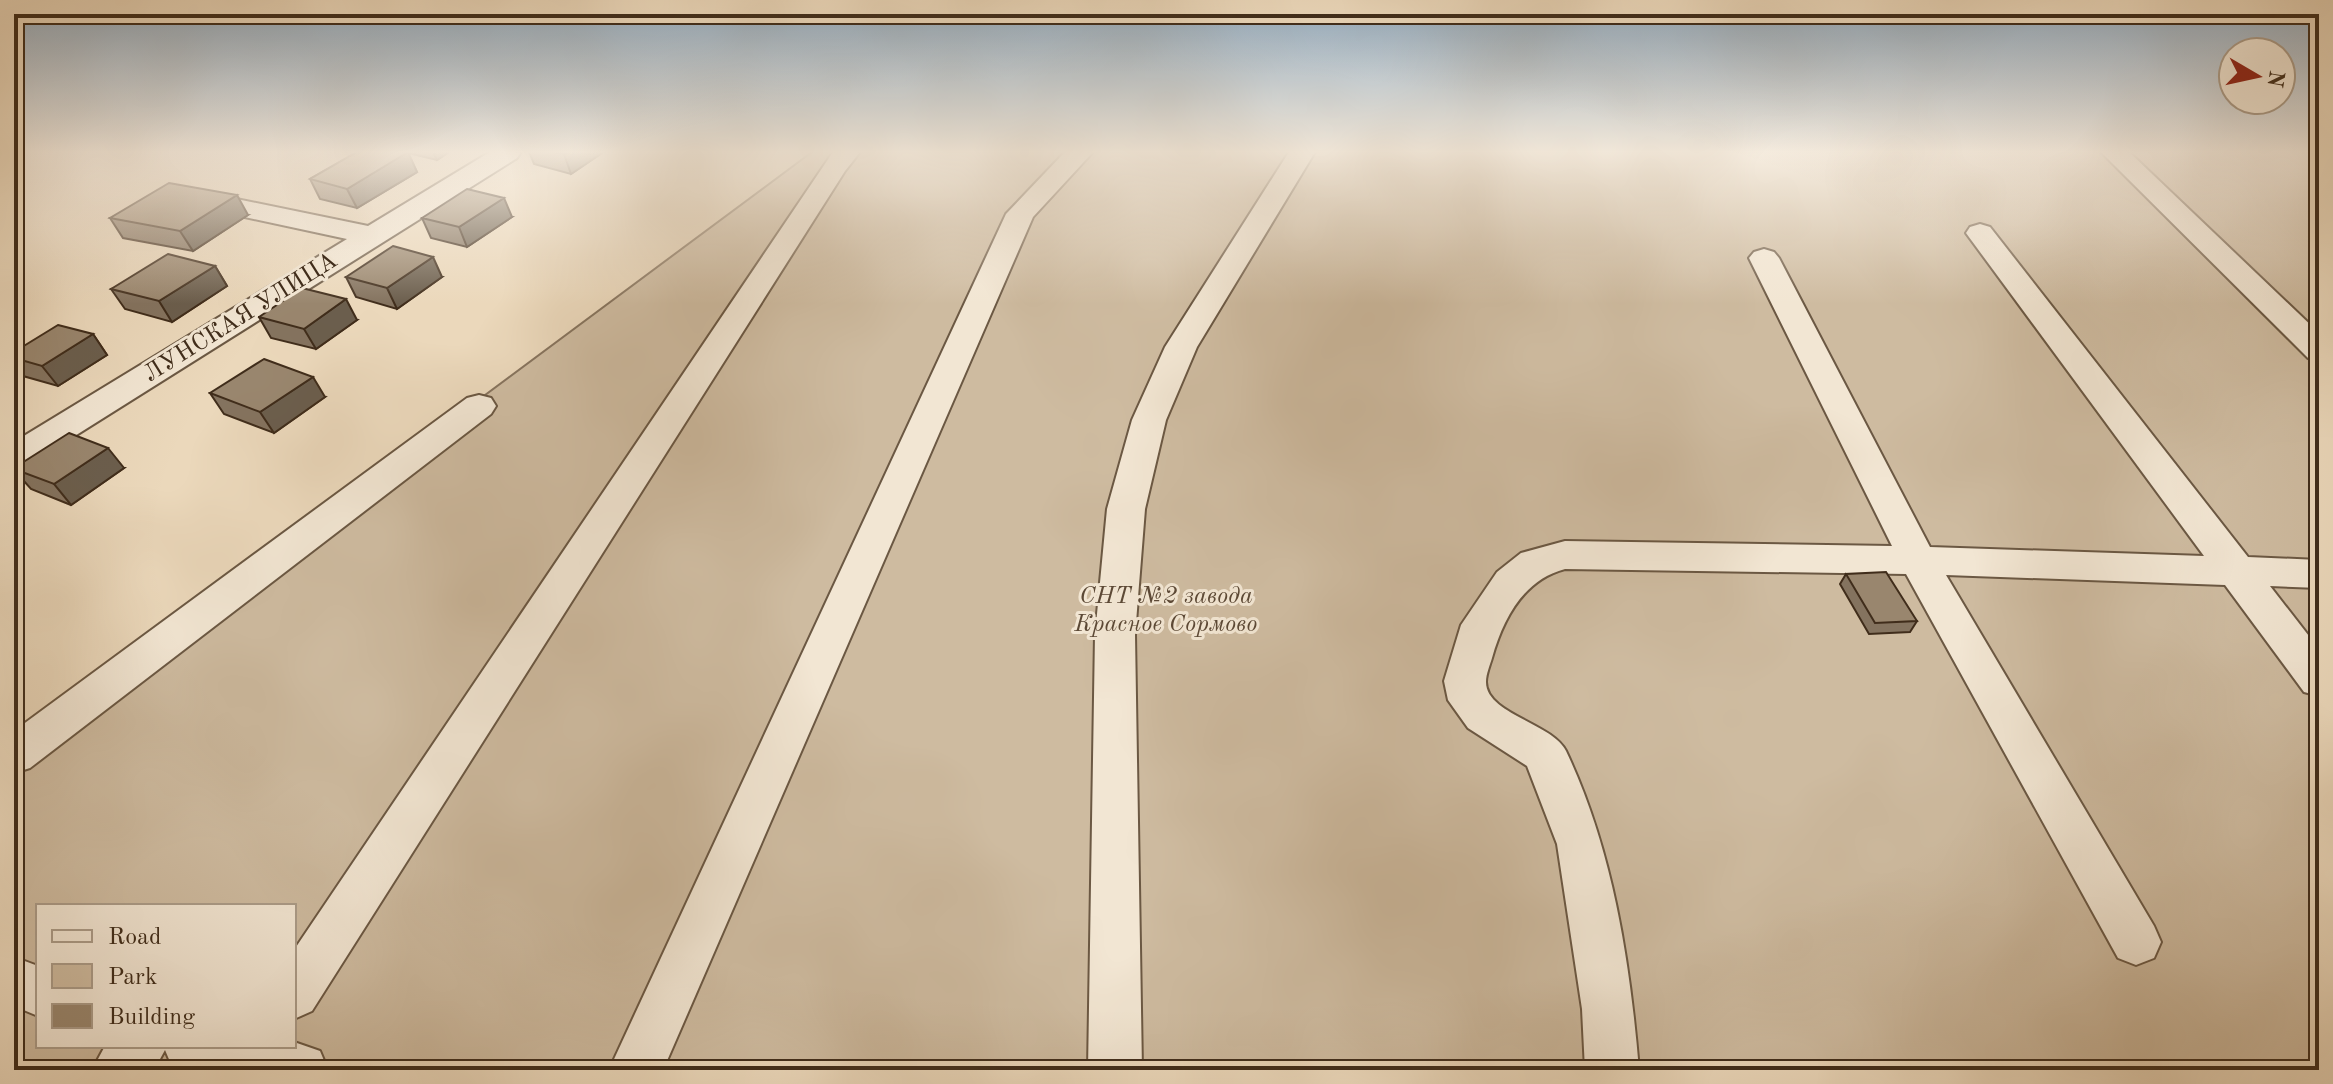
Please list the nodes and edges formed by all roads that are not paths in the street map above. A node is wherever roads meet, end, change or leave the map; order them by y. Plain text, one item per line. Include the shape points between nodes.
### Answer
1 (426, 203) edge
2 (810, 203) edge
3 (1031, 203) edge
4 (1271, 203) edge
5 (2166, 203) edge
6 (222, 204) edge
7 (1980, 233) dead end
8 (372, 236) junction
9 (1764, 258) dead end
10 (2319, 351) edge
11 (479, 406) dead end
12 (14, 458) edge
13 (1918, 560) junction
14 (2234, 571) junction
15 (2319, 574) edge
16 (2319, 680) edge
17 (14, 755) edge
18 (2136, 942) dead end
19 (14, 981) edge
20 (36, 990) edge
21 (296, 991) edge
22 (138, 1048) edge
23 (204, 1048) edge
24 (271, 1058) edge
25 (119, 1070) edge
26 (636, 1070) edge
27 (1115, 1070) edge
28 (1612, 1070) edge

1 - 8 street, ЛУНСКАЯ УЛИЦА
2 - 21 street
3 - 26 street via 1020,214
4 - 27 street via 1181,347 1149,420 1126,509 1115,635
5 - 10 street
6 - 8 street
7 - 14 street
8 - 12 street, ЛУНСКАЯ УЛИЦА
9 - 13 street
11 - 17 street
13 - 14 street
13 - 18 street
13 - 28 street via 1565,555 1535,563 1511,582 1481,625 1465,681 1469,700 1483,716 1545,754 1580,844 1608,1009
14 - 15 street
14 - 16 street
19 - 20 street
22 - 25 street
23 - 24 street

